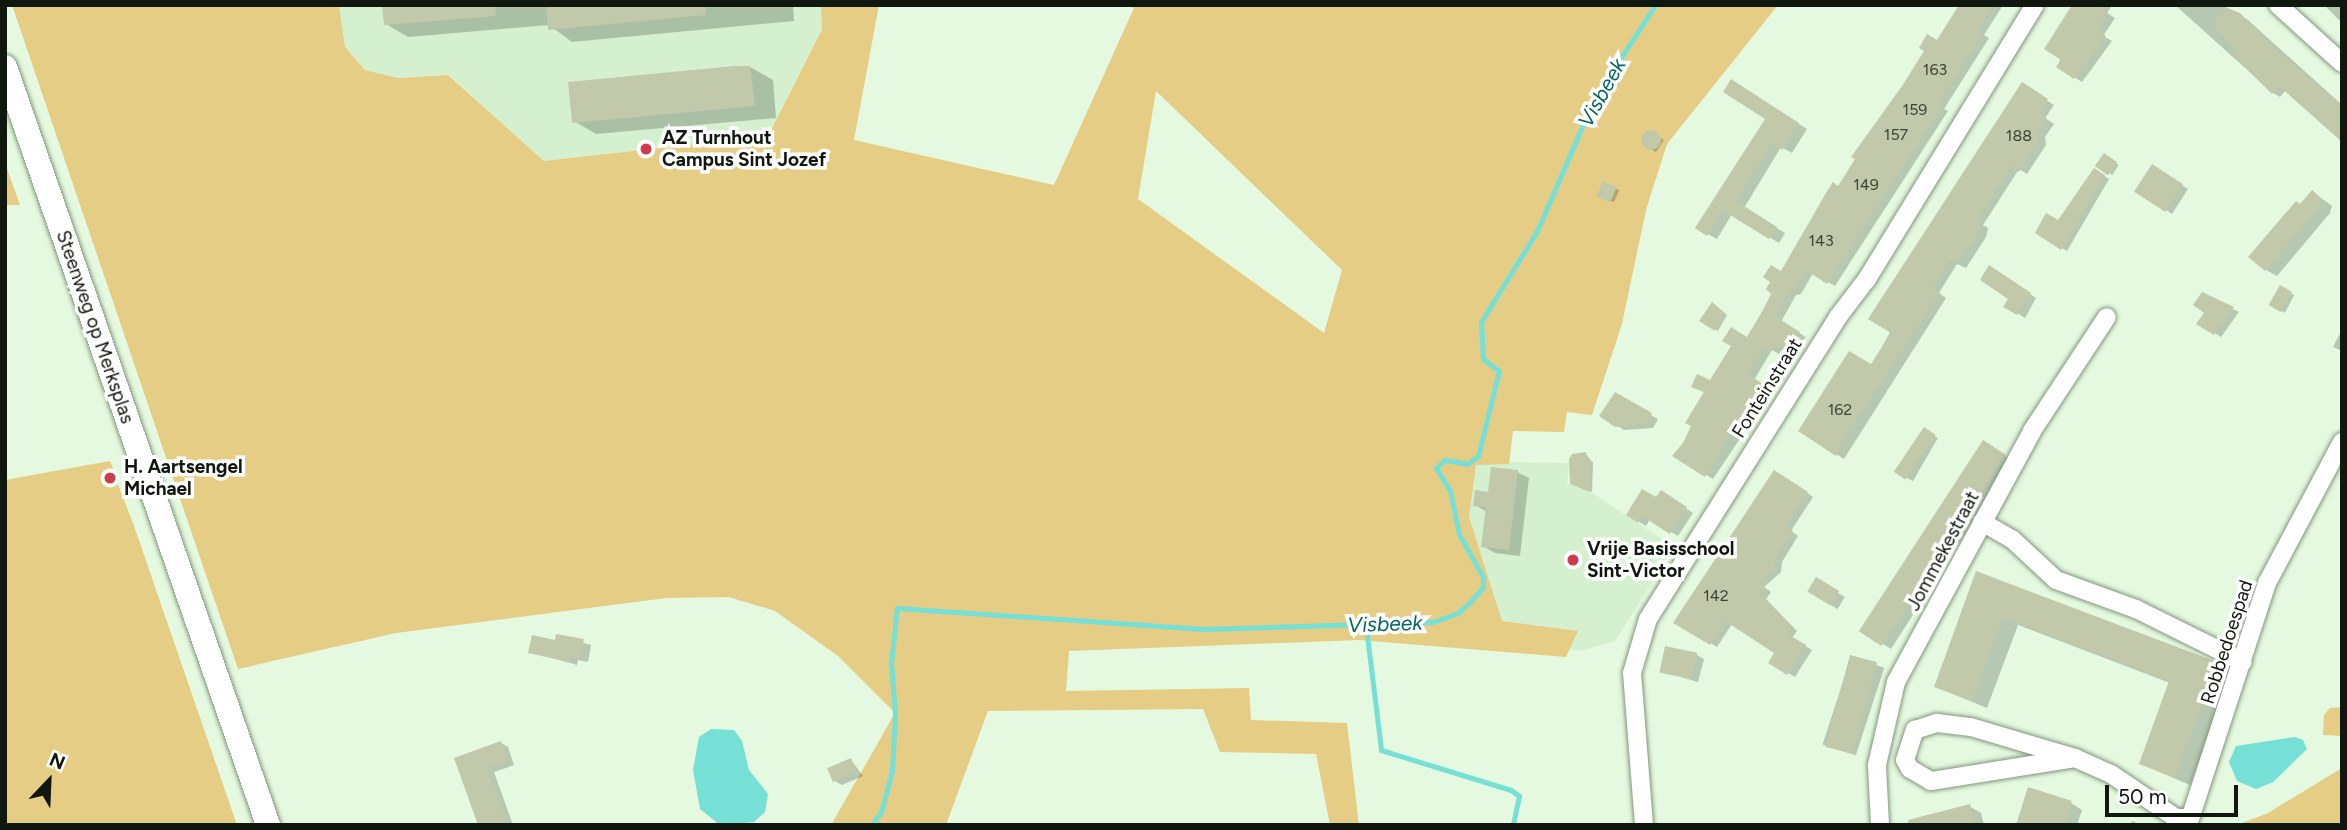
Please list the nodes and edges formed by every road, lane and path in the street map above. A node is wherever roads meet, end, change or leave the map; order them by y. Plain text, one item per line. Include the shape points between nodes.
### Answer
1 (2035, 5) edge
2 (2278, 5) edge
3 (2342, 63) edge
4 (5, 68) edge
5 (2107, 317) dead end
6 (2342, 442) edge
7 (1982, 522) junction
8 (2243, 663) junction
9 (2075, 758) junction
10 (2189, 821) edge
11 (268, 825) edge
12 (1644, 825) edge
13 (1880, 825) edge

1 - 12 street, Fonteinstraat via 1867,279 1838,317 1648,619 1632,673
2 - 3 street
4 - 11 street, Steenweg op Merksplas
5 - 7 street, Jommekestraat via 2032,431
6 - 8 street, Robbedoespad via 2267,583
7 - 8 street via 2012,539 2056,580 2136,609
7 - 13 street, Jommekestraat via 1888,704 1877,765
8 - 10 street, Robbedoespad
9 - 9 street via 2015,737 1937,723 1915,730 1905,760 1910,769 1931,781
9 - 10 street via 2111,774 2176,818

